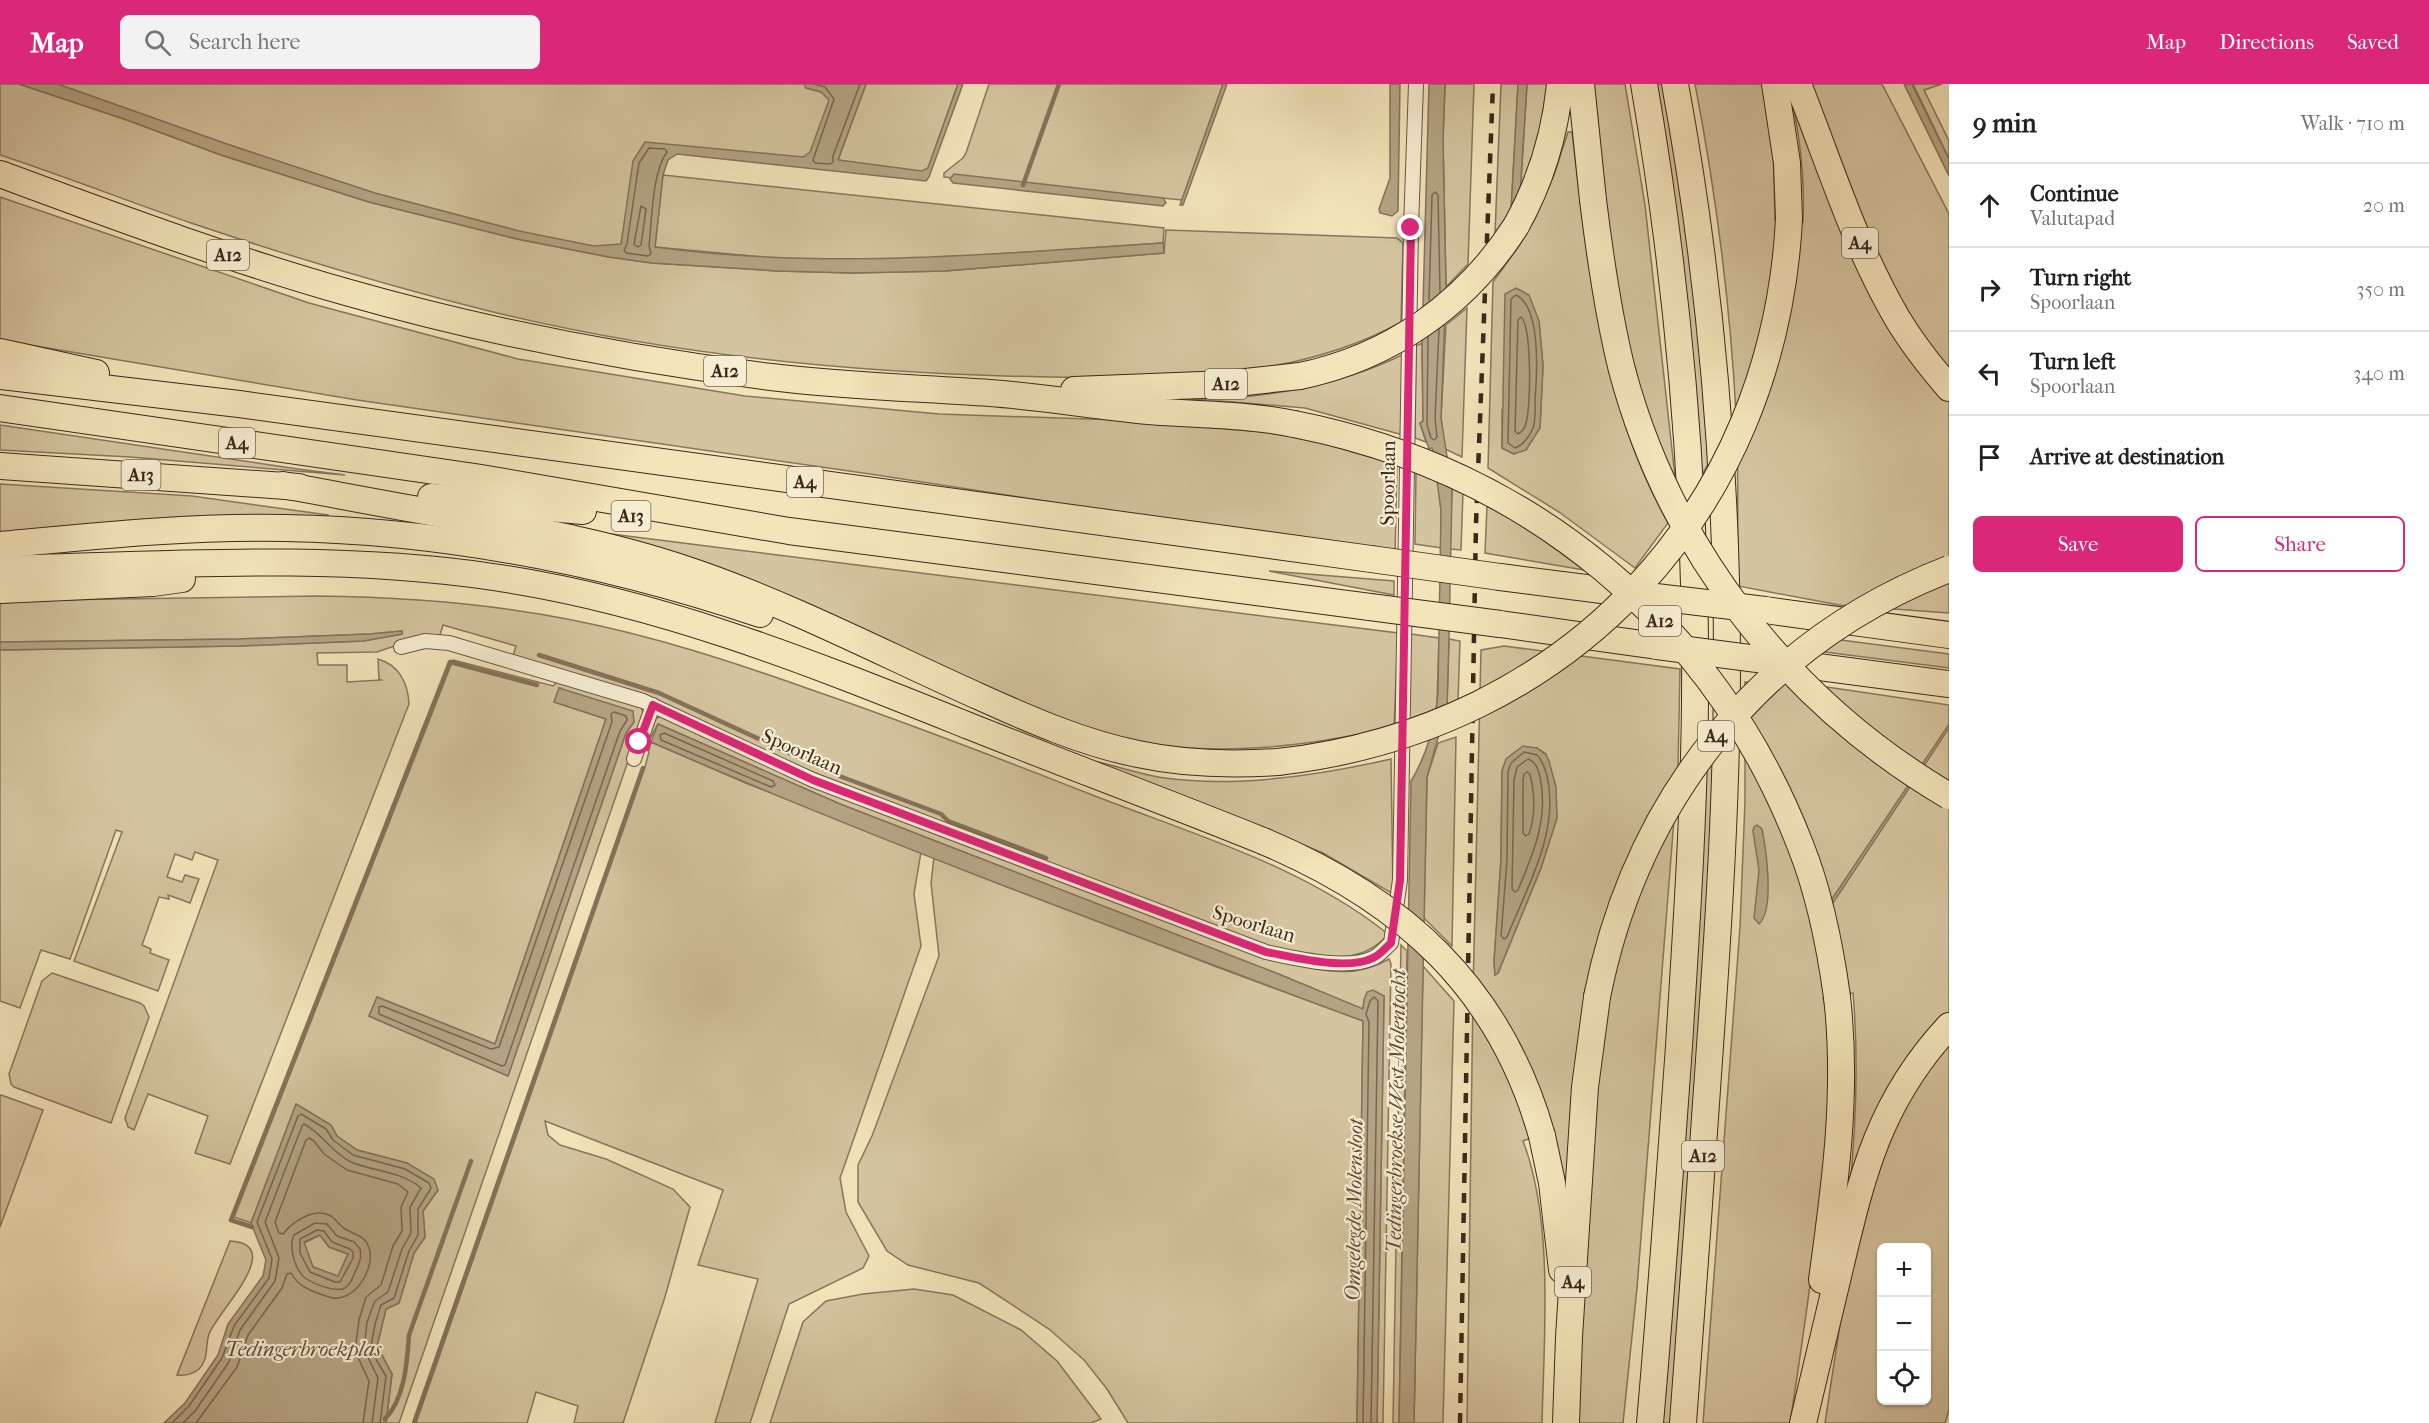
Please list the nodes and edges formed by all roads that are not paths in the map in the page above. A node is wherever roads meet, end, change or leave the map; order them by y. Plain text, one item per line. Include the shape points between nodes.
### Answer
1 (1416, 84) edge
2 (1560, 84) edge
3 (1581, 84) edge
4 (1644, 84) edge
5 (1675, 84) edge
6 (1775, 84) edge
7 (1798, 84) edge
8 (0, 174) edge
9 (0, 352) edge
10 (0, 376) edge
11 (1949, 388) edge
12 (993, 393) junction
13 (239, 404) junction
14 (0, 408) edge
15 (0, 466) edge
16 (283, 485) junction
17 (789, 531) junction
18 (0, 545) edge
19 (303, 562) junction
20 (0, 568) edge
21 (1949, 569) edge
22 (0, 590) edge
23 (1949, 635) edge
24 (401, 647) dead end
25 (884, 655) junction
26 (1949, 684) edge
27 (653, 705) junction
28 (634, 759) dead end
29 (1949, 796) edge
30 (1949, 1026) edge
31 (1658, 1327) junction
32 (1569, 1336) junction
33 (1566, 1423) edge
34 (1637, 1423) edge
35 (1650, 1423) edge
36 (1683, 1423) edge
37 (1802, 1423) edge

1 - 27 street, Spoorlaan via 1400,880 1391,943 1374,958 1346,963 1266,952 813,780
2 - 12 highway, A12, bridge via 1549,150 1534,190 1507,241 1446,308 1396,342 1340,366 1300,376 1227,384
3 - 29 highway, bridge via 1598,242 1616,345 1642,432 1681,519 1739,609 1801,682 1880,751
4 - 31 highway, A12 via 1683,384 1695,654 1687,925
5 - 36 highway, A12 via 1711,348 1721,480 1727,657 1721,889
6 - 25 highway, bridge via 1786,154 1789,219 1783,288 1773,338 1744,425 1702,504 1668,552 1605,620 1527,679 1483,704 1386,742 1334,754 1243,764 1191,762 1113,748 1042,724
7 - 11 highway, A4 via 1881,288 1914,344
8 - 12 highway, A12 via 270,269 488,329 633,358 765,376
9 - 13 highway
10 - 13 highway, A4
12 - 37 highway, A12, bridge via 1150,411 1247,417 1349,436 1397,451 1493,493 1548,526 1627,588 1689,653 1728,706 1775,785 1812,877 1837,997 1839,1142
13 - 23 highway, A4, bridge
14 - 17 highway, A4 via 475,477
15 - 16 highway, A13
16 - 17 highway, A13
16 - 25 highway via 538,530 624,550 781,604
17 - 26 highway, A4, bridge
18 - 25 highway via 238,528 351,530 429,537 612,569
19 - 20 highway, A4
19 - 22 highway via 153,583
19 - 32 highway, A4, bridge via 496,577 613,600 675,617 786,654 1326,869 1380,903 1446,961 1484,1010 1507,1049 1528,1093 1542,1136 1552,1183
21 - 32 highway, A4, bridge via 1878,602 1817,641 1773,677 1717,735 1686,777 1645,847 1616,919 1597,997 1585,1087
24 - 27 street, Spoorlaan via 425,641 449,643
27 - 28 street
30 - 37 highway, A12 via 1903,1087 1866,1166
31 - 34 highway, A12
31 - 35 highway, A12
32 - 33 highway, A4

